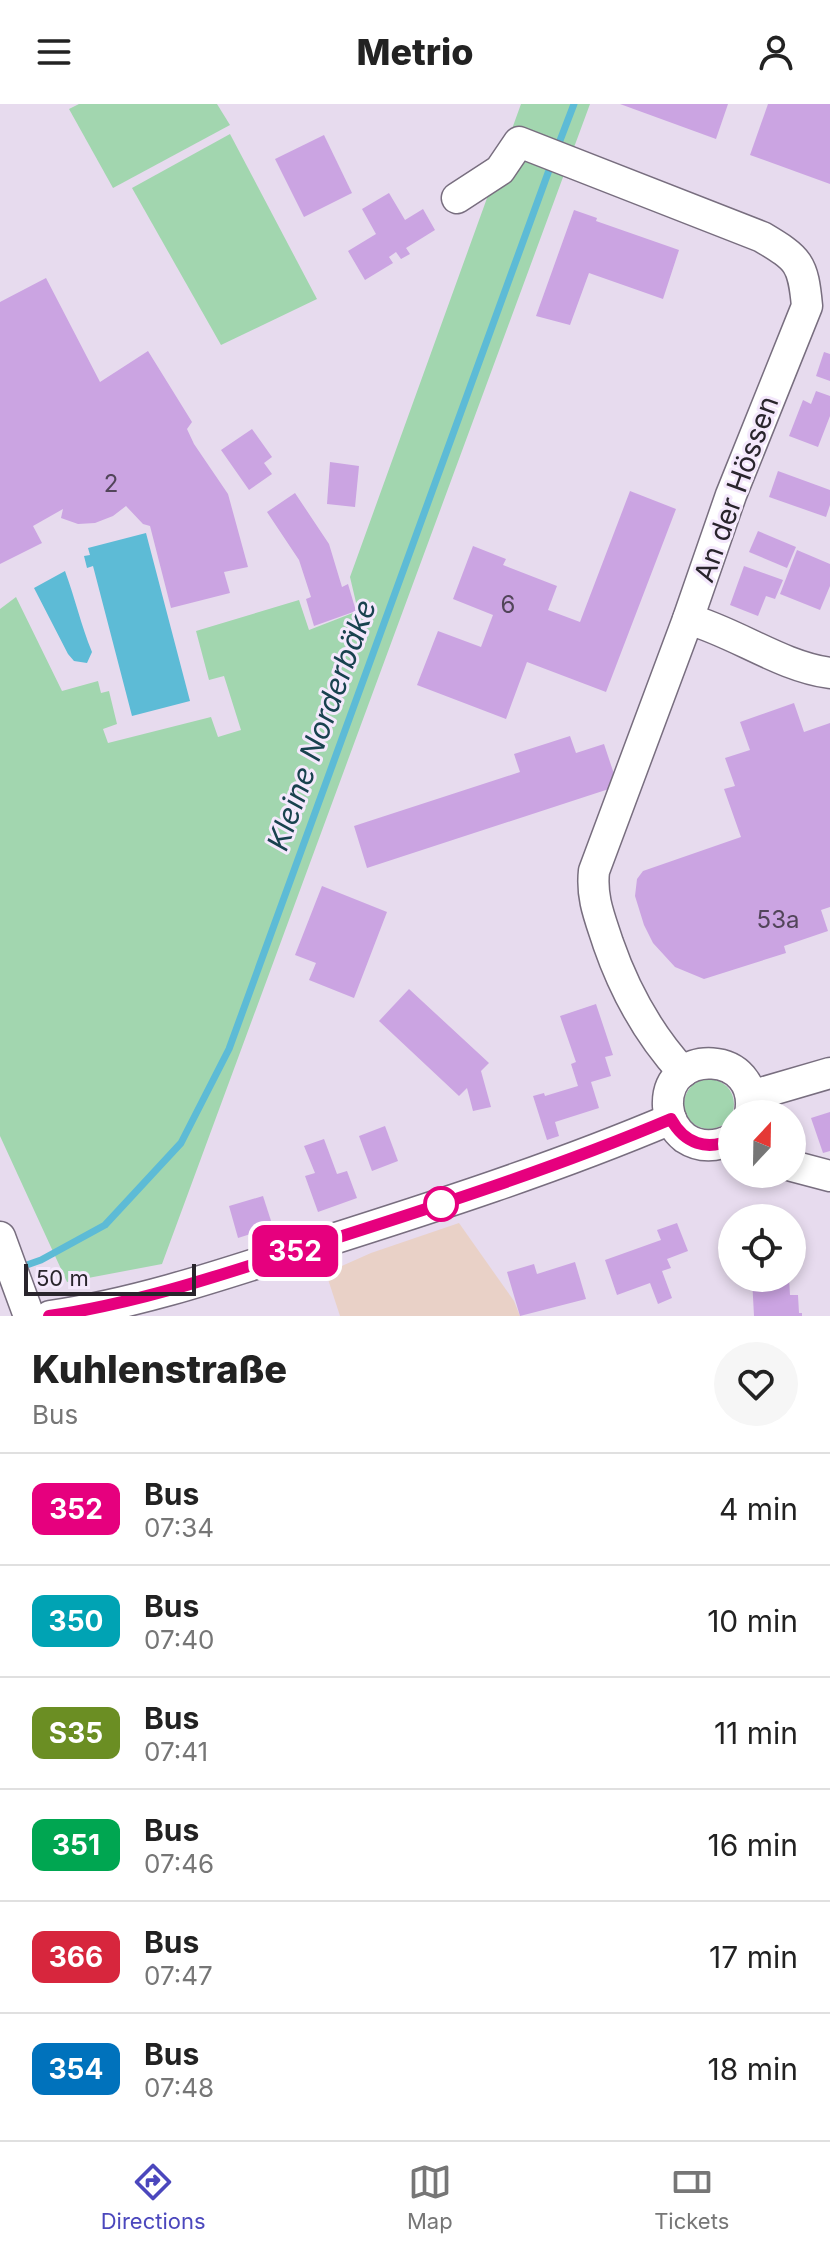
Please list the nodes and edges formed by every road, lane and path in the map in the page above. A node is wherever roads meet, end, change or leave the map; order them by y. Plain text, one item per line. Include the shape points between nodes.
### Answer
1 (457, 198) dead end
2 (817, 283) edge
3 (688, 619) junction
4 (830, 673) edge
5 (683, 1072) junction
6 (830, 1073) edge
7 (748, 1100) edge
8 (762, 1100) edge
9 (671, 1119) junction
10 (718, 1145) edge
11 (806, 1170) edge
12 (830, 1176) edge
13 (2, 1242) edge
14 (29, 1316) edge
15 (50, 1316) edge

1 - 2 street, An der Hössen via 500,170 519,142 762,237 791,254
2 - 3 street, An der Hössen via 731,495
3 - 4 street via 807,670
3 - 5 street, An der Hössen via 592,888 617,971 641,1018
5 - 7 street via 703,1063 724,1065 741,1077
5 - 9 street via 668,1098
6 - 8 street
9 - 10 street via 685,1138
9 - 15 street via 361,1230 146,1297
11 - 12 street
13 - 14 street

